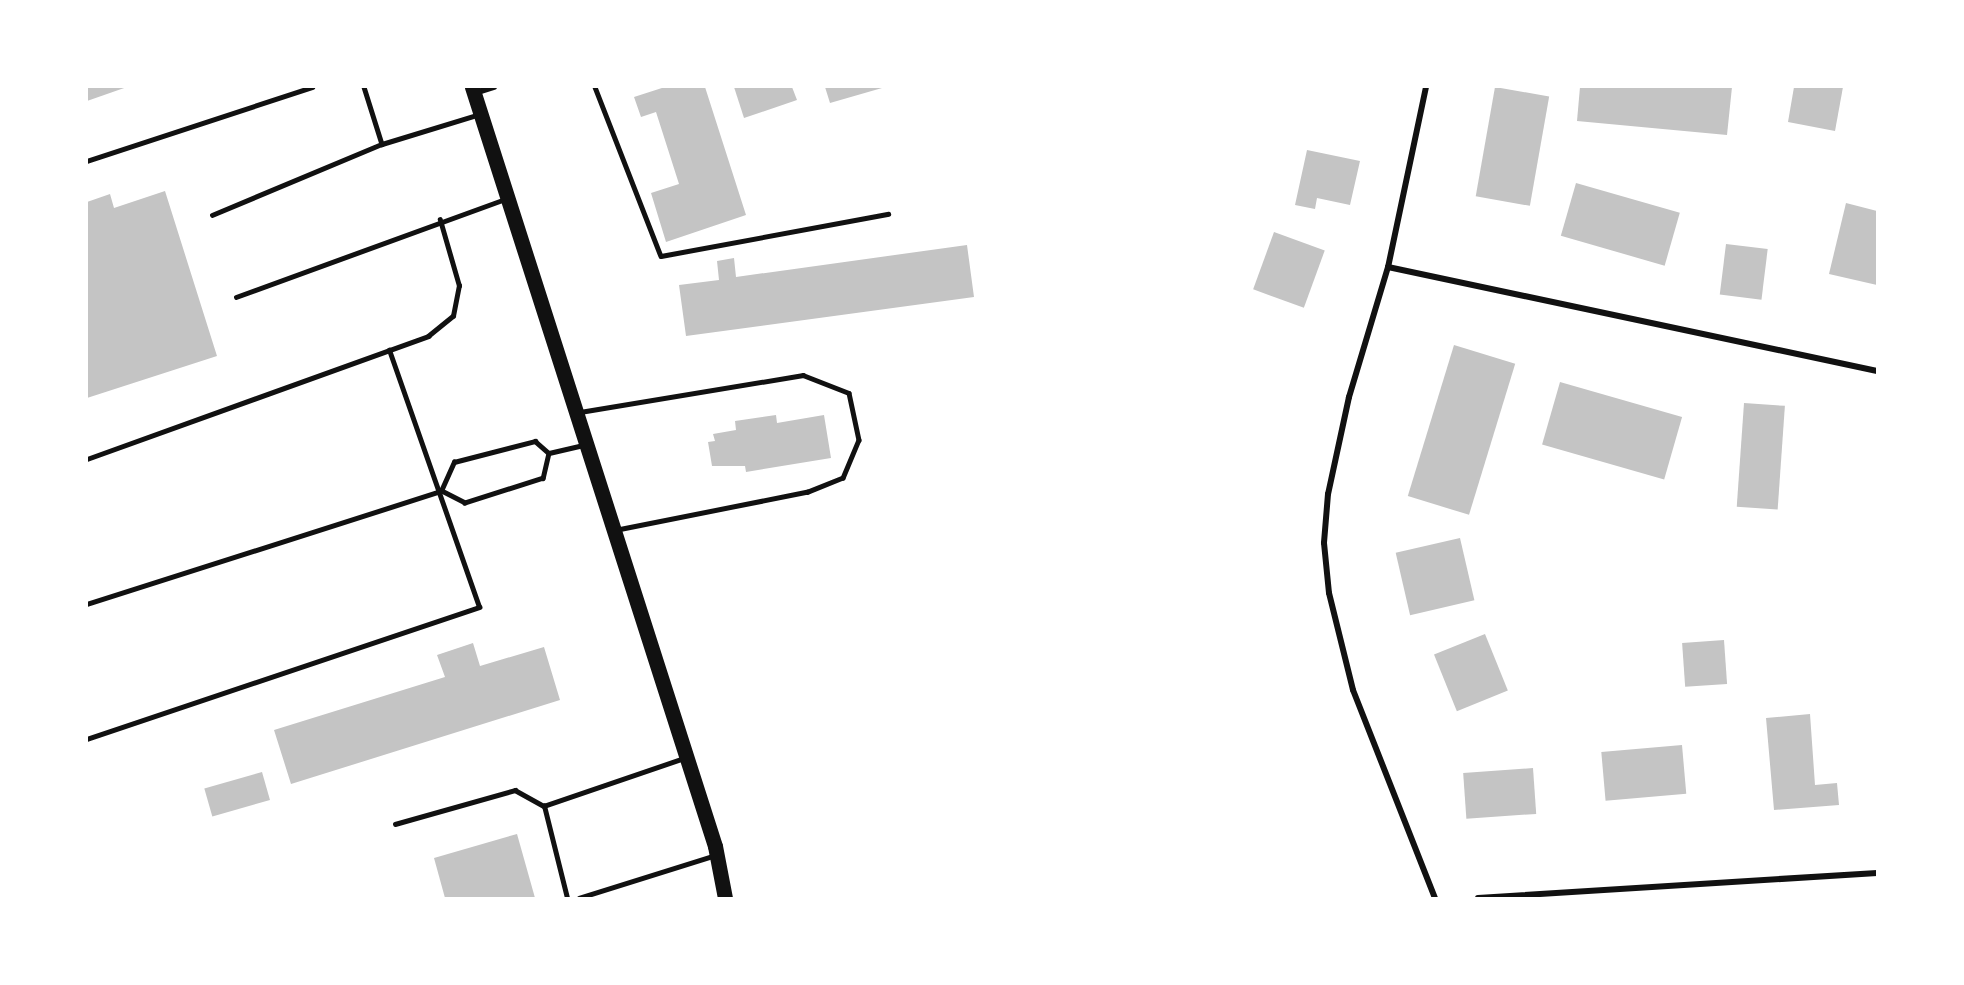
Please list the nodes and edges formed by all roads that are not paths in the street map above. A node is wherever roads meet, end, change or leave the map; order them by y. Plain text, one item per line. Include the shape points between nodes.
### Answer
1 (312, 87) edge
2 (364, 87) edge
3 (494, 87) edge
4 (595, 87) edge
5 (1426, 87) edge
6 (293, 90) edge
7 (473, 90) edge
8 (479, 114) junction
9 (382, 144) junction
10 (87, 161) edge
11 (508, 198) junction
12 (888, 214) dead end
13 (212, 215) dead end
14 (440, 220) junction
15 (1388, 267) junction
16 (236, 297) dead end
17 (389, 350) junction
18 (1877, 371) edge
19 (576, 413) junction
20 (586, 444) junction
21 (549, 453) junction
22 (87, 459) edge
23 (441, 491) junction
24 (614, 531) junction
25 (87, 604) edge
26 (87, 739) edge
27 (686, 758) junction
28 (544, 806) junction
29 (395, 824) dead end
30 (716, 855) junction
31 (1877, 873) edge
32 (567, 898) edge
33 (579, 898) edge
34 (725, 898) edge
35 (1435, 898) edge
36 (1478, 898) edge

1 - 6 lane
2 - 9 lane
3 - 7 street
4 - 12 lane via 661,256
5 - 15 street
6 - 10 lane
7 - 8 main road
8 - 9 lane
8 - 11 main road
9 - 13 lane
11 - 14 lane
11 - 19 main road
14 - 16 lane
14 - 17 lane via 459,286 453,316 428,336
15 - 18 street
15 - 35 street via 1360,351 1328,494 1326,563 1353,690
17 - 22 lane
17 - 23 lane
19 - 20 main road
19 - 24 lane via 803,375 849,393 859,440 843,478 808,492
20 - 21 lane
20 - 24 main road
21 - 23 lane via 535,441 454,462
21 - 23 lane via 543,478 465,503
23 - 25 lane
23 - 26 lane via 479,607
24 - 27 main road
27 - 28 lane
27 - 30 main road
28 - 29 lane via 514,790
28 - 32 lane
30 - 33 lane
30 - 34 main road
31 - 36 street

